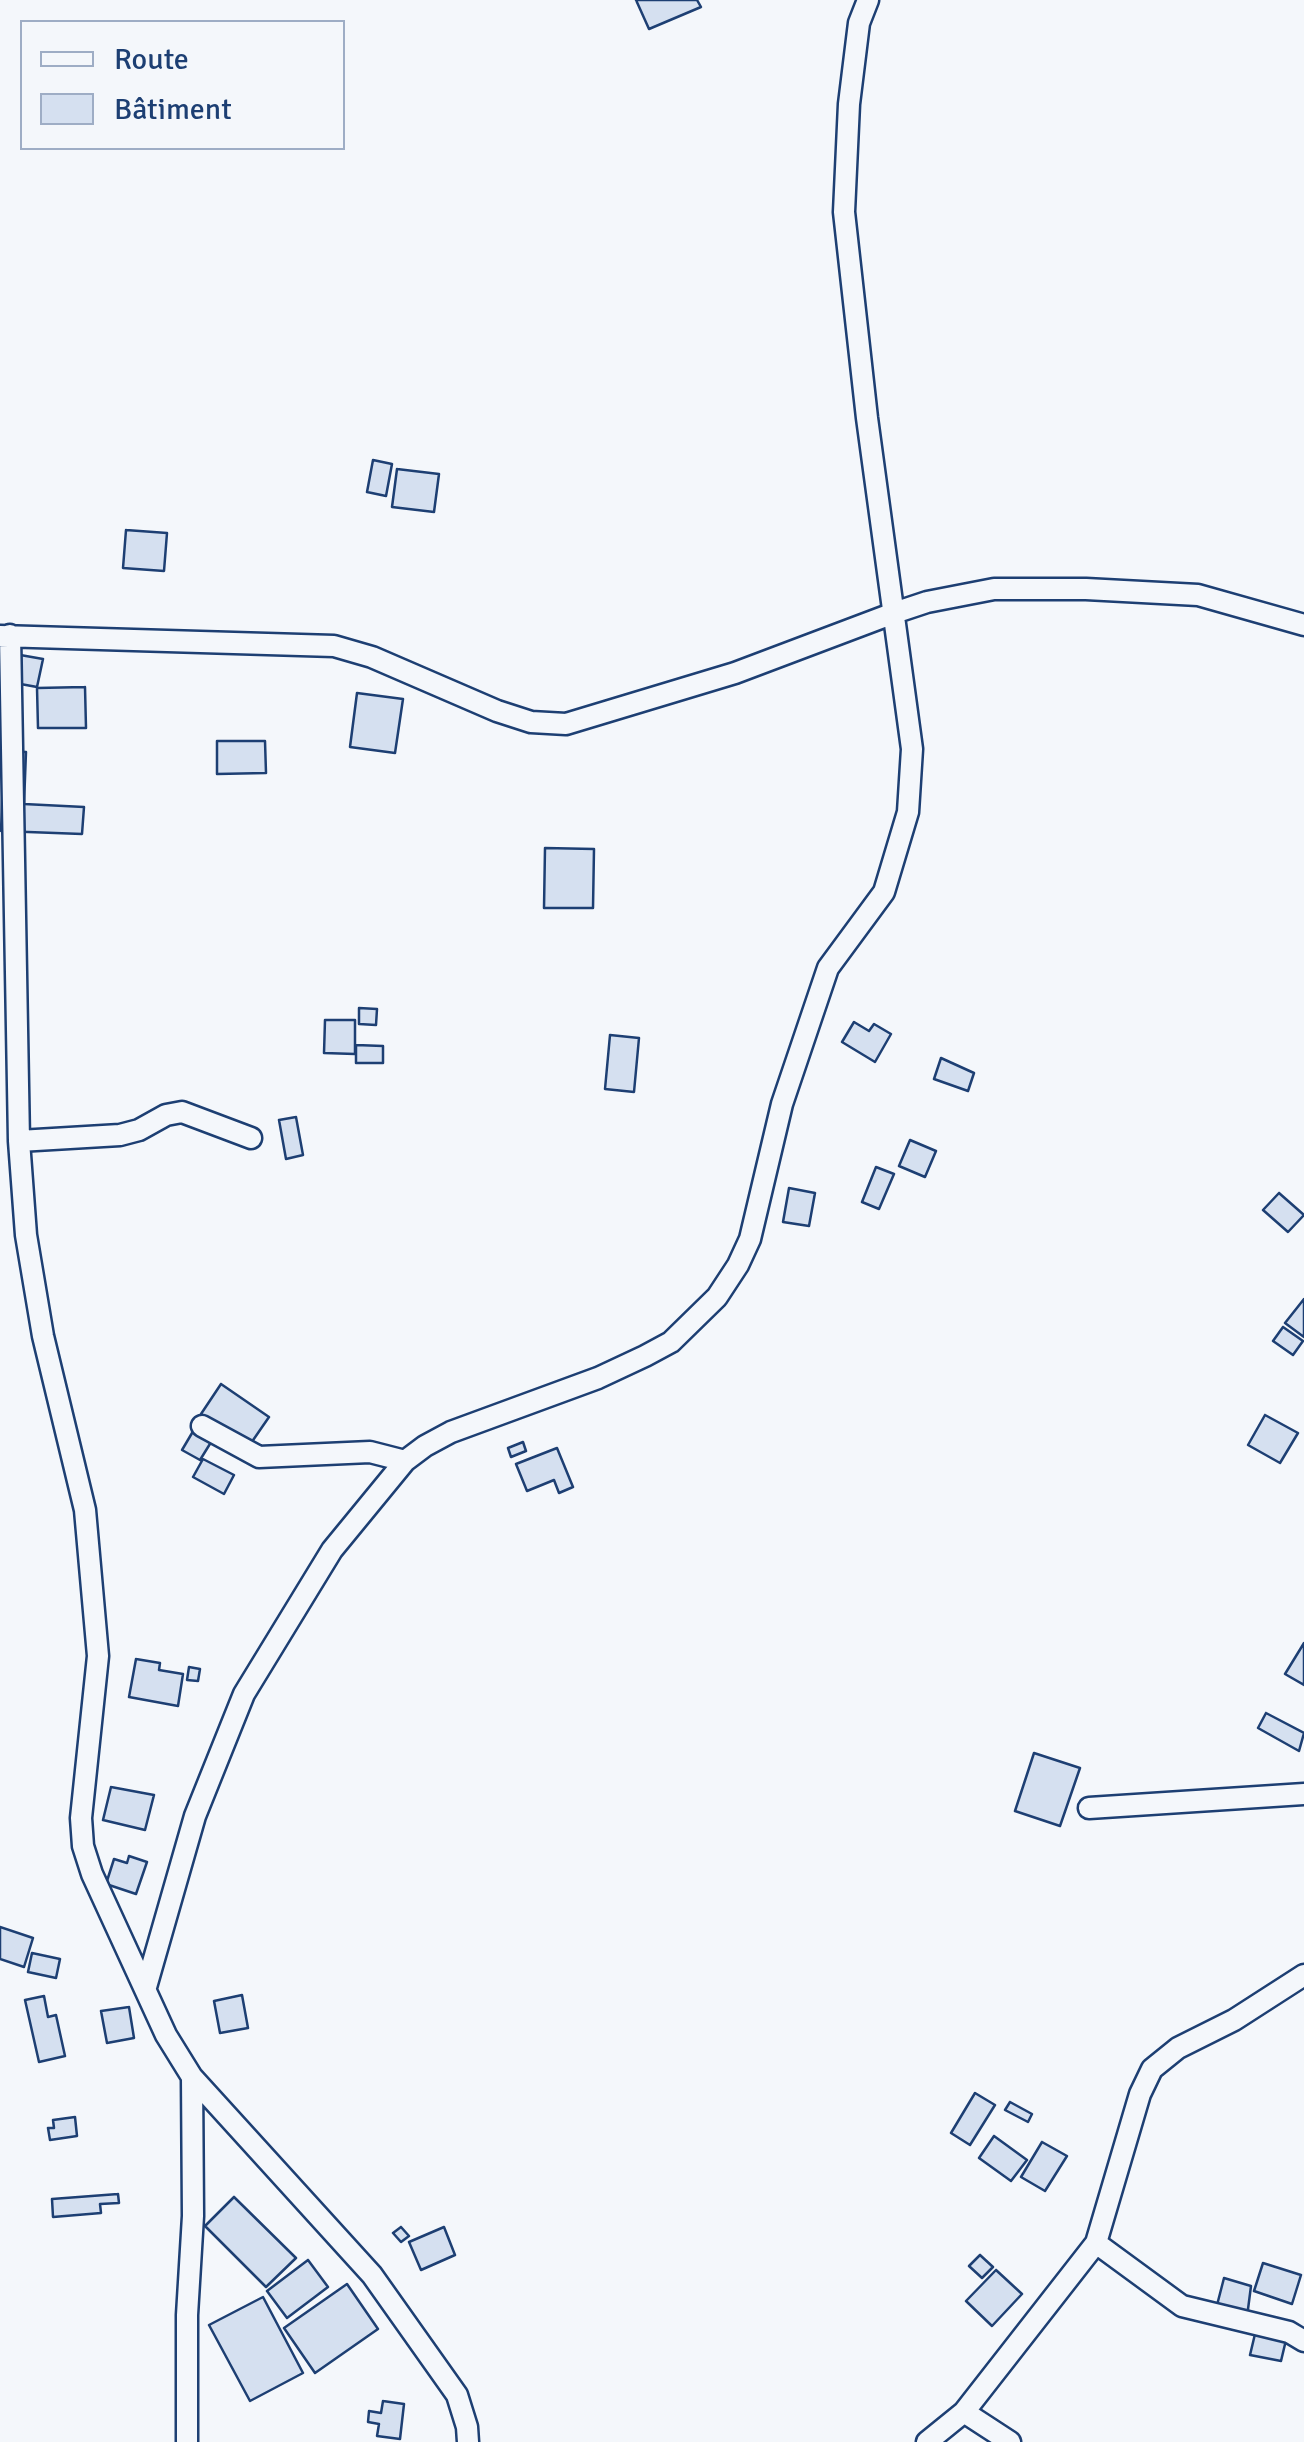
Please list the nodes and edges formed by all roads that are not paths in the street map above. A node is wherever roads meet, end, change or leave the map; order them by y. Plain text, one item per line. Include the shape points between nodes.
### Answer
1 (868, 0) edge
2 (894, 613) junction
3 (1304, 624) edge
4 (5, 636) edge
5 (251, 1138) dead end
6 (19, 1141) junction
7 (202, 1426) dead end
8 (405, 1461) junction
9 (1304, 1794) edge
10 (1089, 1808) dead end
11 (1304, 1975) edge
12 (146, 1988) junction
13 (192, 2076) junction
14 (1096, 2243) junction
15 (1304, 2341) edge
16 (964, 2412) junction
17 (186, 2442) edge
18 (468, 2442) edge
19 (927, 2442) edge
20 (1010, 2442) edge

1 - 2 street via 849,104 844,212
2 - 3 street via 994,589 1086,589 1198,595
2 - 4 street via 735,673 566,724 497,711 334,646
2 - 8 street via 912,749 908,812 884,892 823,980 738,1266 717,1298 671,1342 598,1378 451,1432
4 - 6 street
5 - 6 street via 182,1112 120,1135
6 - 12 street via 43,1336 85,1510 98,1656 82,1846
7 - 8 street via 259,1457 370,1452
8 - 12 street via 332,1550 244,1694 194,1816
9 - 10 street
11 - 14 street via 1152,2069
12 - 13 street
13 - 17 street
13 - 18 street via 372,2276 457,2395
14 - 15 street via 1182,2306
14 - 16 street
16 - 19 street
16 - 20 street

